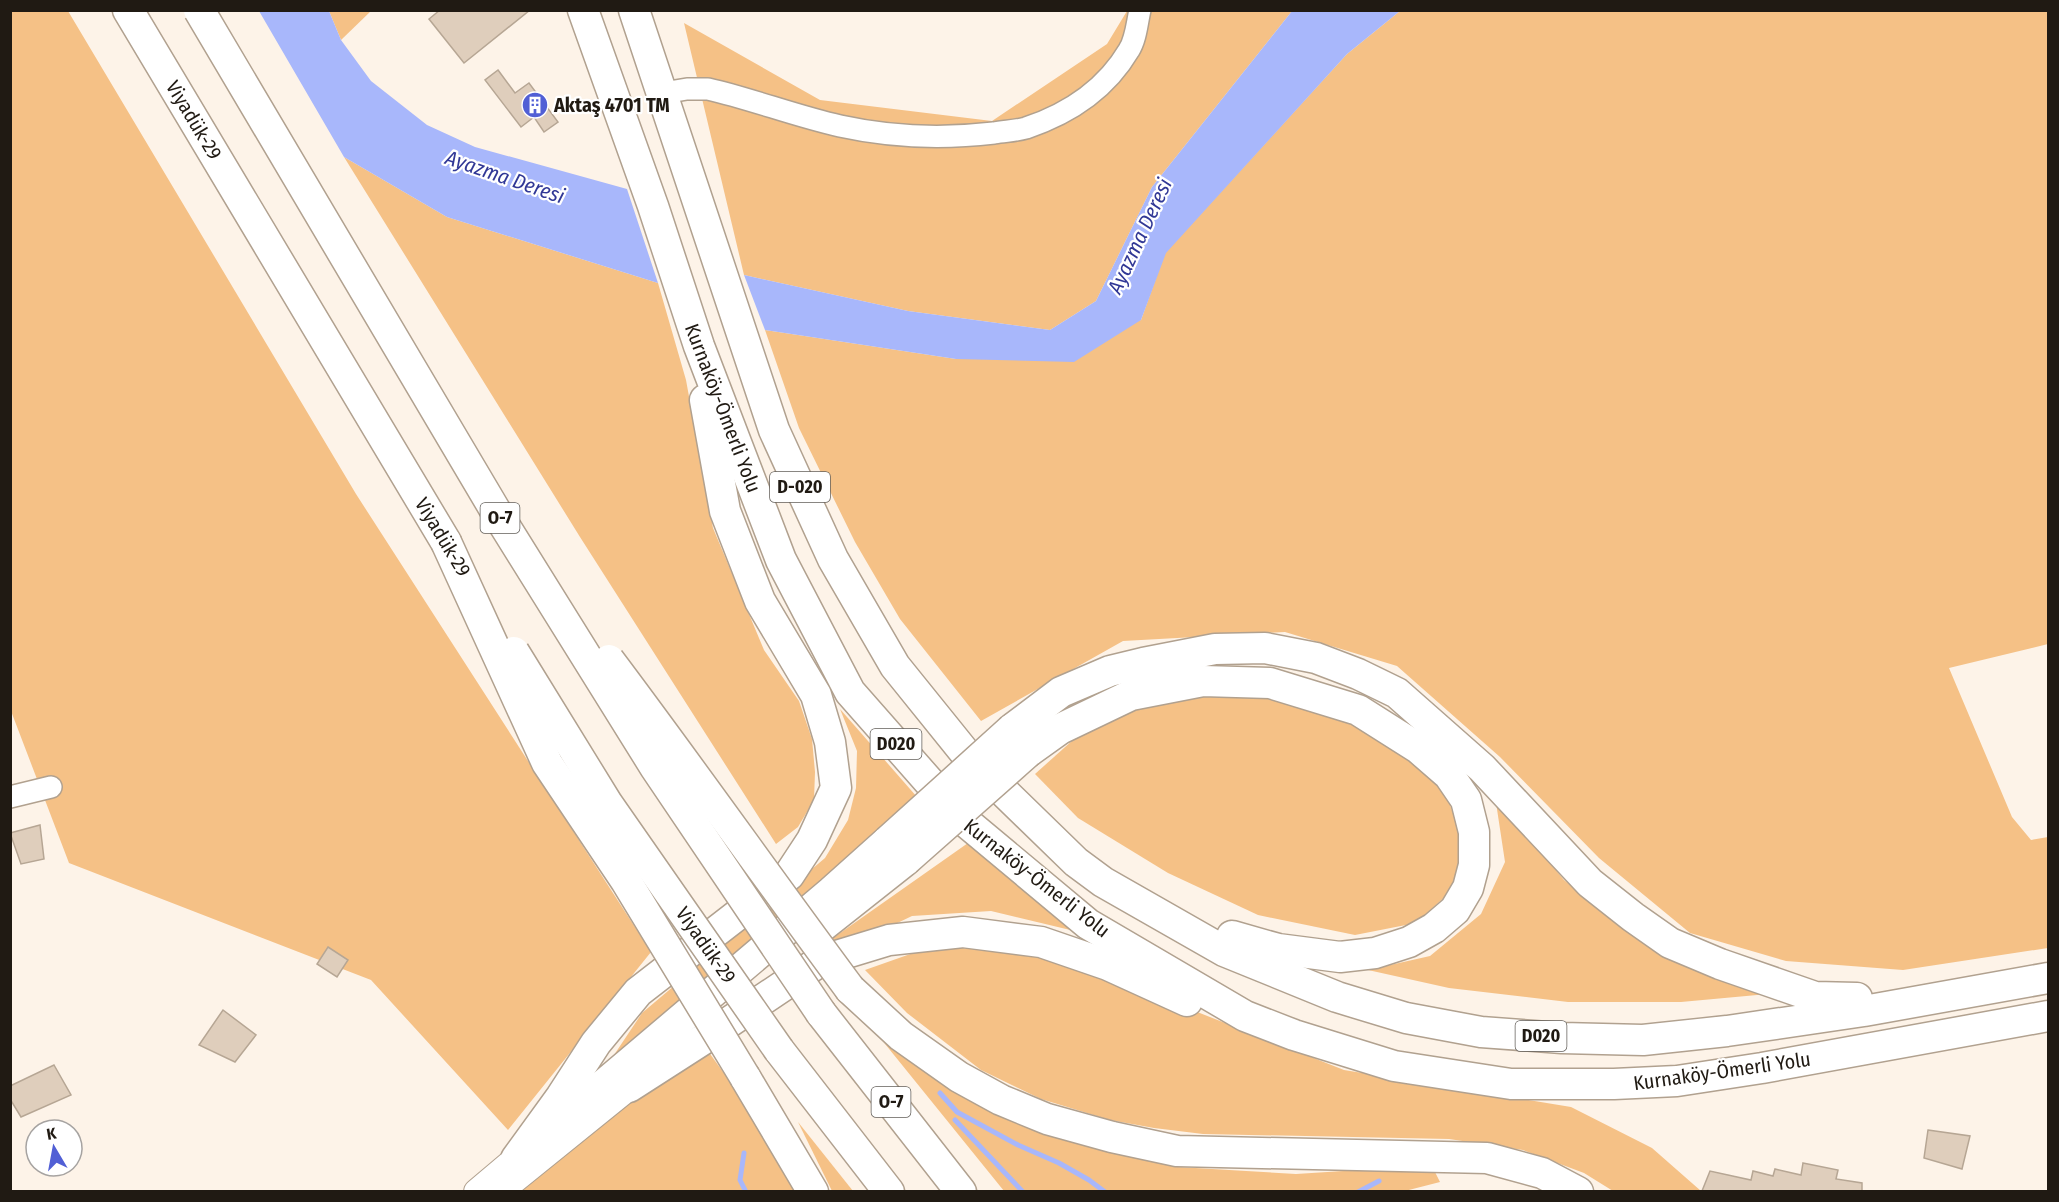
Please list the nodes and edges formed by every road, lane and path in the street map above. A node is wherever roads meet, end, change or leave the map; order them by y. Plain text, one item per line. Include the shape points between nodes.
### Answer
1 (128, 10) edge
2 (199, 10) edge
3 (584, 10) edge
4 (634, 10) edge
5 (1140, 10) edge
6 (663, 93) junction
7 (699, 346) junction
8 (498, 515) junction
9 (446, 542) junction
10 (1020, 741) junction
11 (51, 787) dead end
12 (10, 797) edge
13 (897, 850) junction
14 (1104, 882) junction
15 (2049, 978) edge
16 (2007, 987) junction
17 (2049, 1016) edge
18 (1245, 1017) junction
19 (628, 1087) junction
20 (516, 1159) junction
21 (477, 1191) edge
22 (500, 1191) edge
23 (813, 1191) edge
24 (889, 1191) edge
25 (961, 1191) edge
26 (1578, 1191) edge

1 - 9 highway, Viyadük-29
2 - 8 highway, O-7, bridge
3 - 7 highway, Kurnaköy-Ömerli Yolu
4 - 6 highway, Kurnaköy-Ömerli Yolu / D-020
5 - 6 street via 1131,48 1107,79 1063,113 1023,129 976,135 883,133 839,126 708,89
6 - 14 highway, Kurnaköy-Ömerli Yolu / D-020 via 774,430 833,559 895,666 970,759 1076,862
7 - 18 highway, Kurnaköy-Ömerli Yolu / D020 via 781,560 850,692 961,818 1088,924
7 - 20 highway via 725,511 760,601 816,695 830,742 836,788 812,840 789,875 638,992 596,1043
8 - 25 highway, O-7, bridge via 655,767 822,1013
8 - 26 highway, bridge via 688,765 850,989 901,1036 959,1077 1000,1100 1047,1119 1178,1151 1487,1158 1542,1173
9 - 23 highway, bridge via 547,763 626,881
9 - 24 highway, Viyadük-29, bridge via 607,803 779,1050
10 - 13 highway, bridge
10 - 14 highway via 1060,729 1131,695 1203,681 1270,683 1358,710 1418,748 1449,775 1466,800 1474,832 1474,865 1468,888 1455,910 1417,938 1375,953 1340,957 1278,950 1222,933
10 - 16 highway via 1061,692 1110,671 1176,655 1225,649 1265,648 1316,658 1397,693 1482,768 1590,883 1670,943 1815,997 1864,999
11 - 12 street
13 - 19 highway
13 - 20 highway via 831,892
14 - 16 highway, Kurnaköy-Ömerli Yolu / D020 via 1224,951 1337,997 1406,1018 1480,1032 1642,1040 1727,1032
15 - 16 highway, Kurnaköy-Ömerli Yolu / D020
17 - 18 highway, Kurnaköy-Ömerli Yolu / D020 via 1762,1068 1677,1081 1614,1084 1511,1084 1394,1066
18 - 19 highway via 1185,1001 1108,965 1041,942 963,932 890,940 820,961
19 - 22 main road
20 - 21 main road

